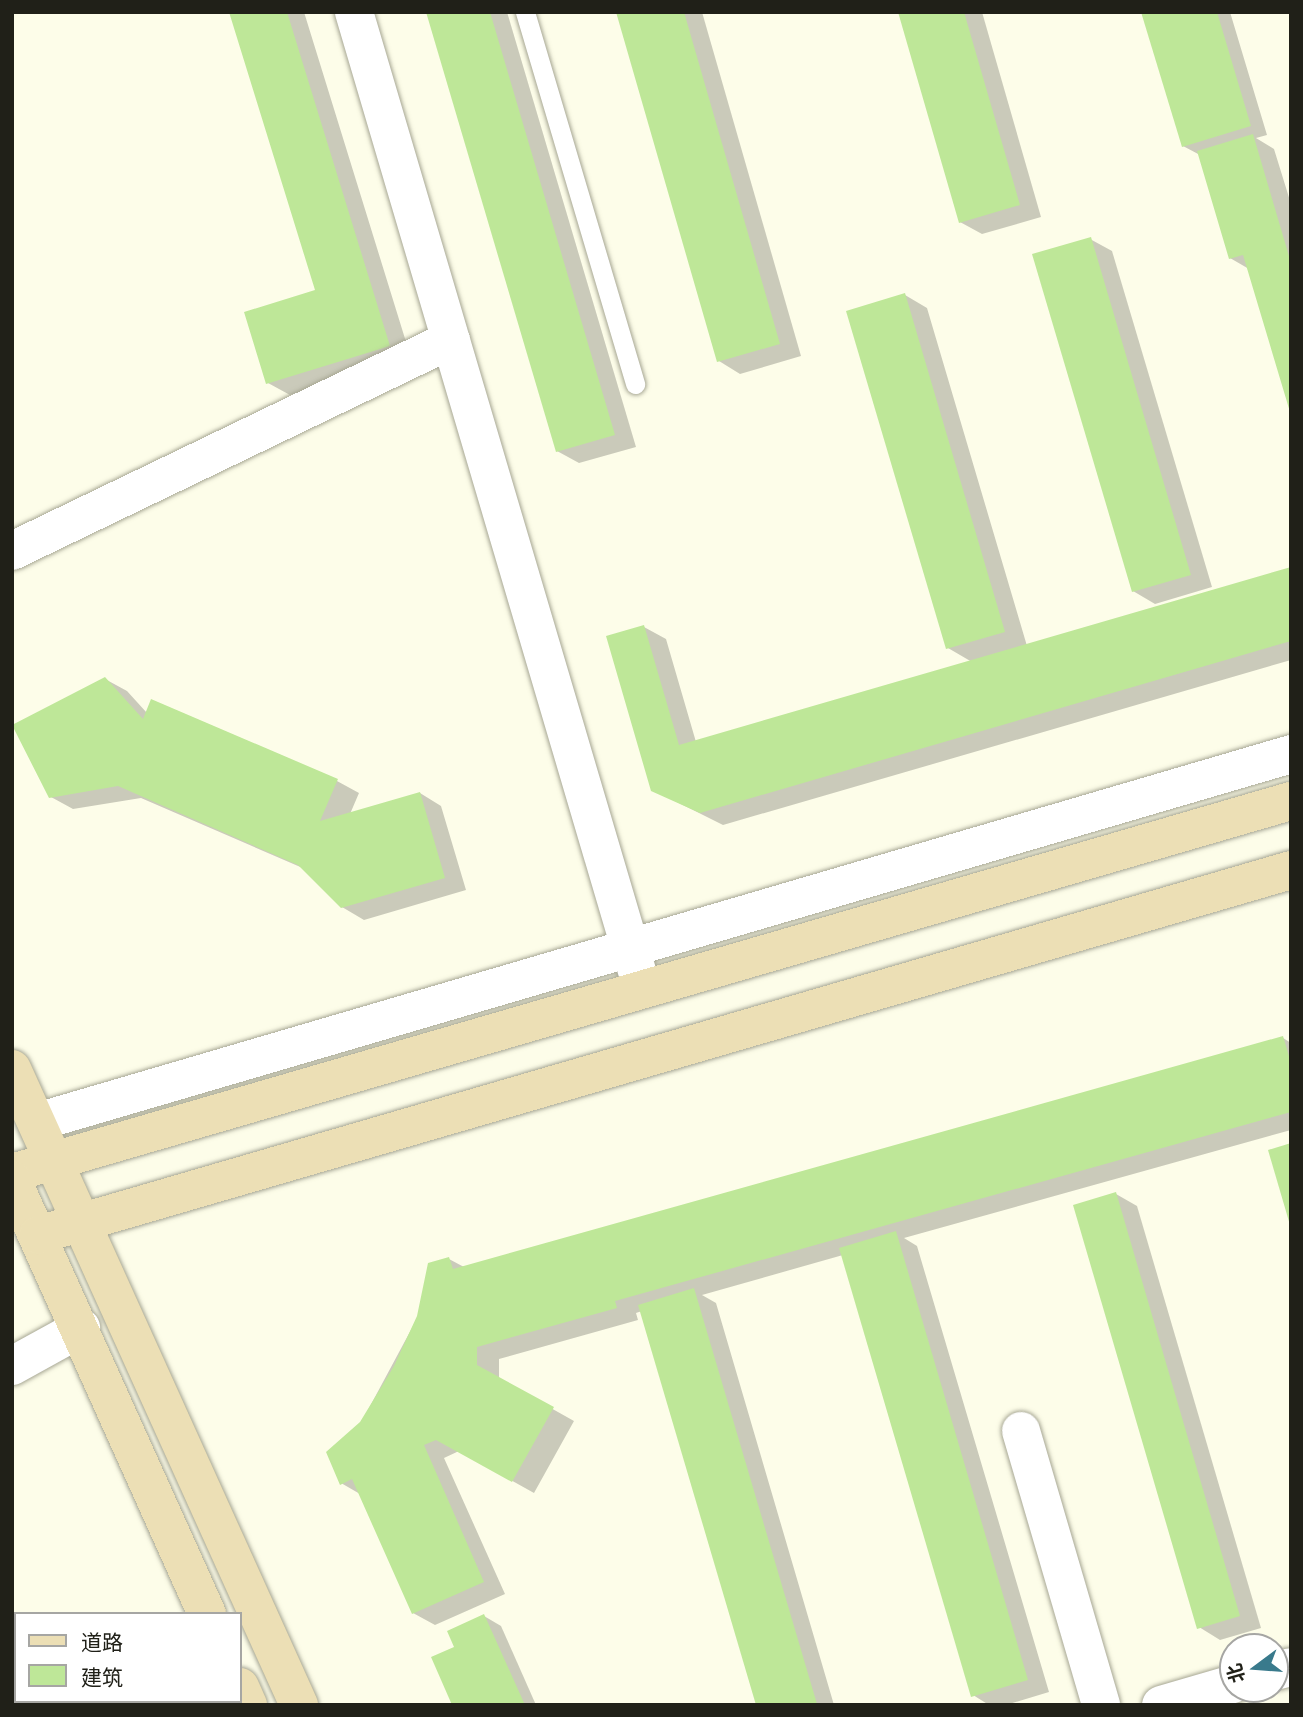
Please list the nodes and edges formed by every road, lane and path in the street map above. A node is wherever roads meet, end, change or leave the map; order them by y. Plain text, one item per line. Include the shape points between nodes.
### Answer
1 (354, 12) edge
2 (524, 12) edge
3 (451, 340) junction
4 (635, 384) dead end
5 (12, 551) edge
6 (1291, 754) edge
7 (1291, 801) edge
8 (1291, 870) edge
9 (630, 948) junction
10 (642, 989) junction
11 (12, 1069) edge
12 (37, 1122) junction
13 (55, 1161) junction
14 (12, 1173) edge
15 (12, 1180) edge
16 (83, 1222) junction
17 (38, 1235) junction
18 (81, 1328) junction
19 (12, 1366) edge
20 (1021, 1431) dead end
21 (206, 1612) edge
22 (1219, 1688) edge
23 (299, 1705) edge
24 (1101, 1705) edge
25 (1161, 1705) edge

1 - 3 street
2 - 4 lane
3 - 5 street
3 - 9 street
6 - 9 street
7 - 10 main road
8 - 16 main road
9 - 10 street
9 - 12 street
10 - 13 main road
11 - 12 main road
12 - 13 main road
13 - 14 main road
13 - 16 main road
15 - 17 main road
16 - 17 main road
16 - 23 main road
17 - 18 main road
18 - 19 street
18 - 21 main road
20 - 24 street
22 - 25 street

